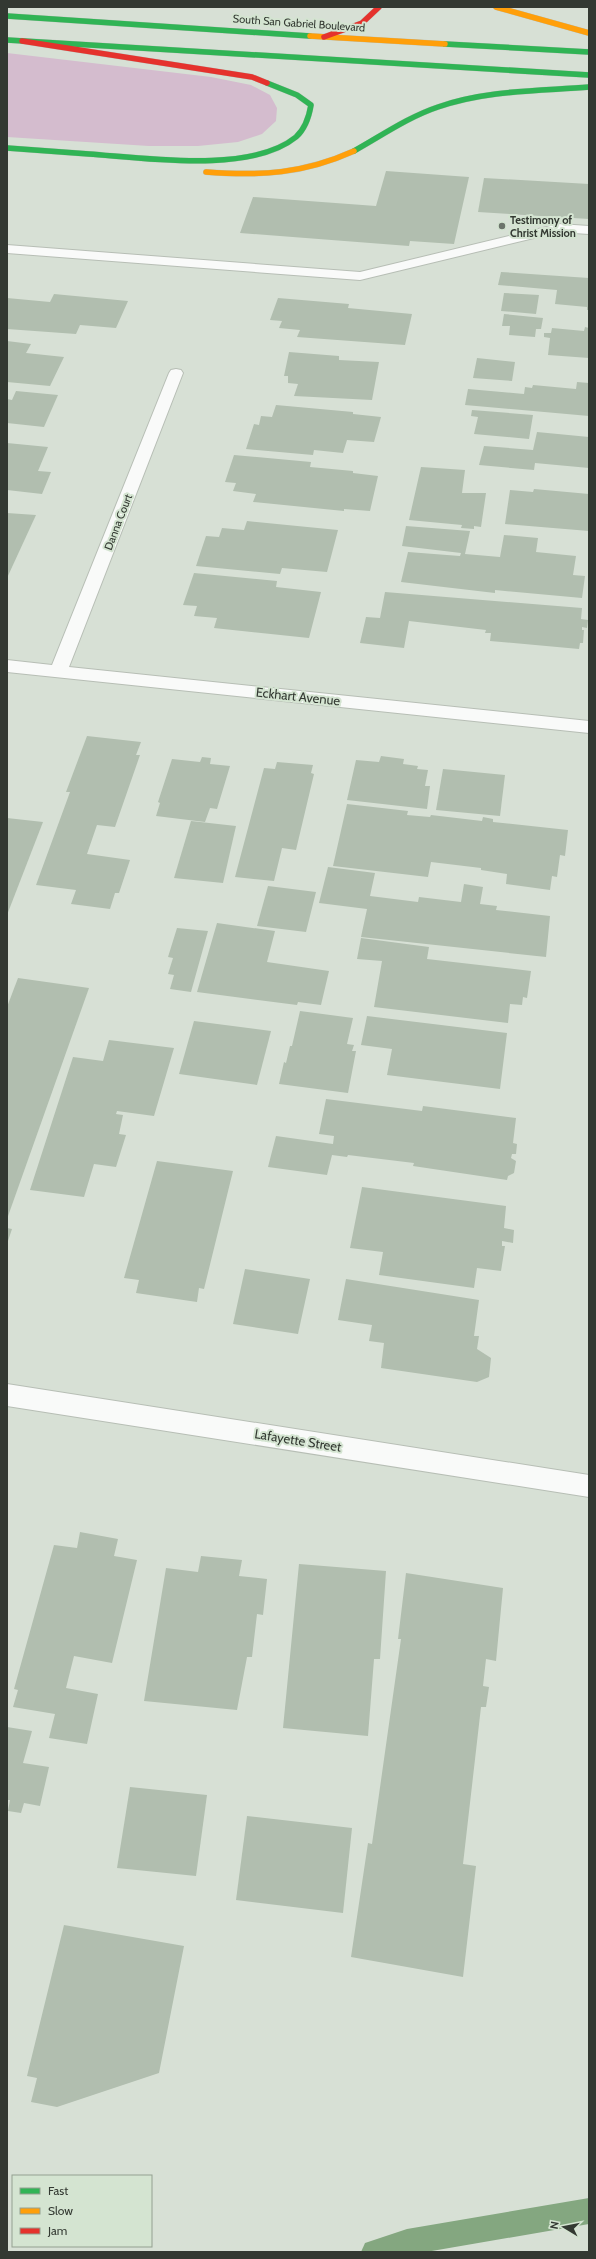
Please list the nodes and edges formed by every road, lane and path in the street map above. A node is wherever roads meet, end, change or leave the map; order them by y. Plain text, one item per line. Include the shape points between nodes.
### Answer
1 (379, 7) edge
2 (496, 7) edge
3 (7, 16) edge
4 (589, 33) edge
5 (324, 37) junction
6 (7, 40) edge
7 (22, 41) junction
8 (589, 52) edge
9 (589, 75) edge
10 (589, 87) edge
11 (7, 148) edge
12 (109, 166) dead end
13 (172, 170) dead end
14 (196, 172) dead end
15 (589, 230) edge
16 (7, 249) edge
17 (176, 373) dead end
18 (7, 666) edge
19 (59, 671) junction
20 (589, 727) edge
21 (7, 1395) edge
22 (589, 1486) edge

1 - 5 main road via 376,12 354,27
2 - 4 main road
3 - 5 main road, South San Gabriel Boulevard
5 - 8 main road, South San Gabriel Boulevard
6 - 7 main road
7 - 9 main road via 474,66
7 - 11 main road via 252,77 297,95 310,105 309,120 299,134 282,145 258,155 226,160 175,160
10 - 14 main road via 514,94 439,106 326,164 297,172 266,175
12 - 13 main road
15 - 16 street via 559,228 360,276
17 - 19 street, Danna Court
18 - 19 street, Eckhart Avenue
19 - 20 street, Eckhart Avenue
21 - 22 street, Lafayette Street

